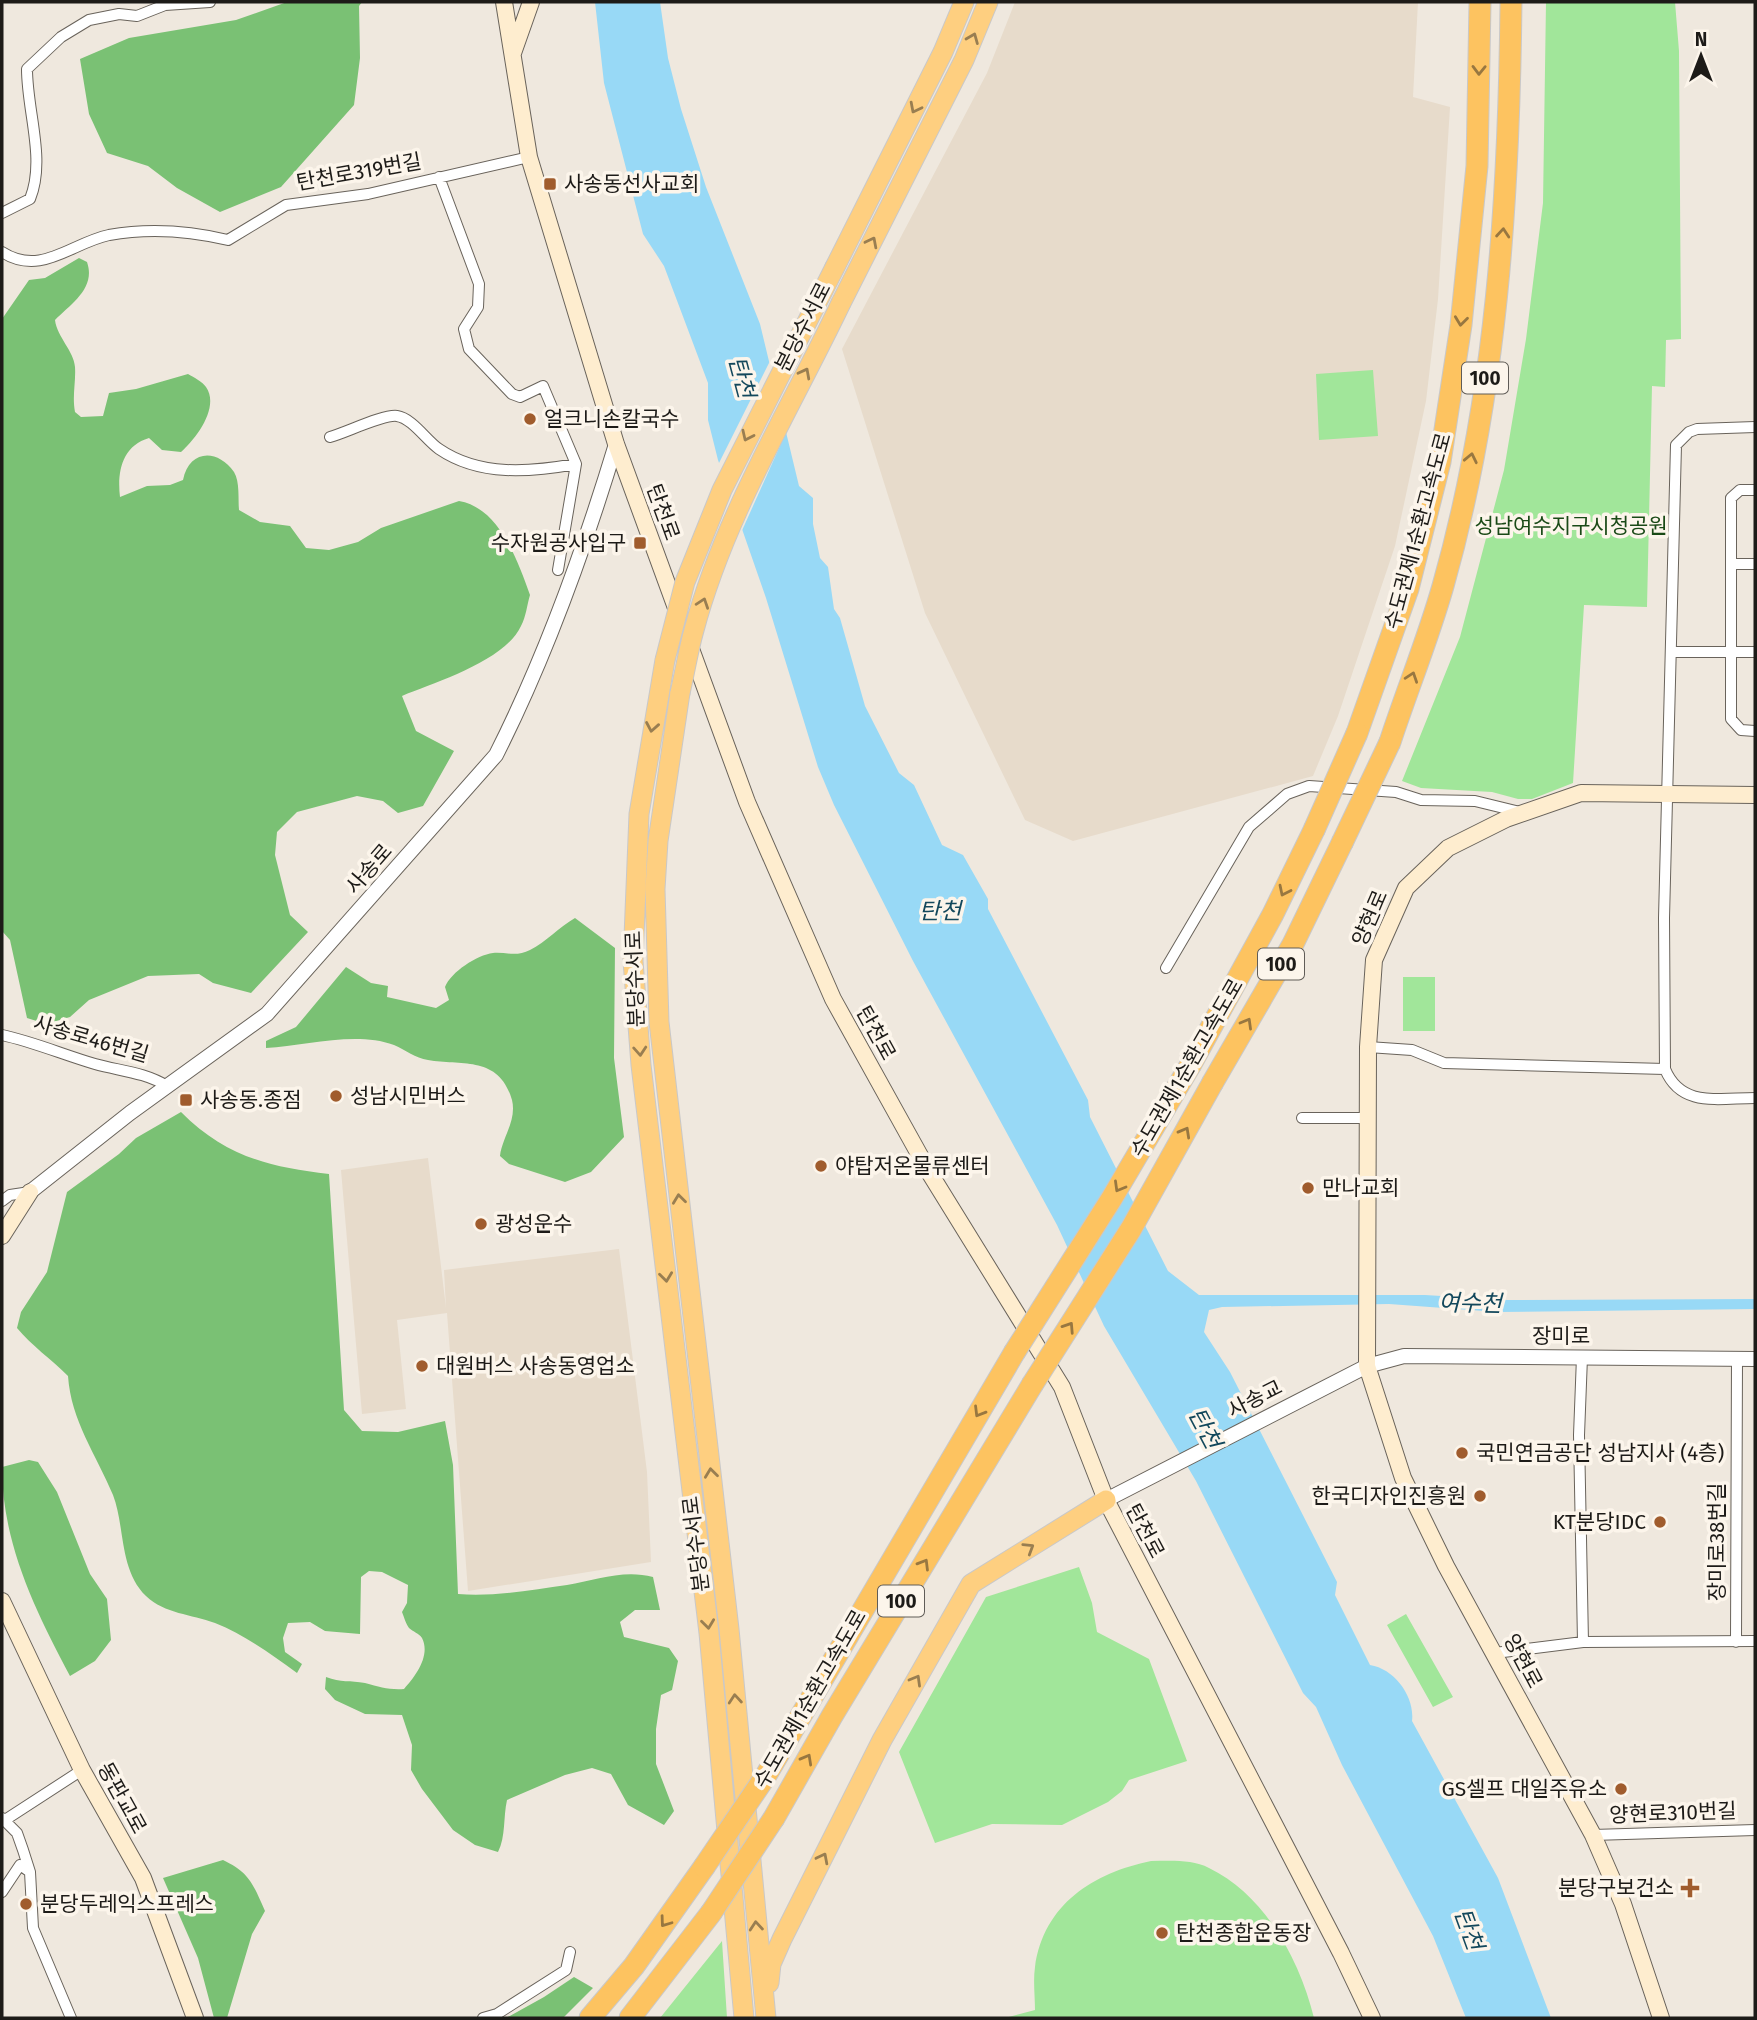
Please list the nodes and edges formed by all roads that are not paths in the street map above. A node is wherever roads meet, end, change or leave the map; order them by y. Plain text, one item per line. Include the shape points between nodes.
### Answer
1 (210, 2) edge
2 (504, 2) edge
3 (531, 2) edge
4 (964, 2) edge
5 (988, 2) edge
6 (1480, 2) edge
7 (1511, 2) edge
8 (513, 55) junction
9 (529, 157) junction
10 (439, 177) junction
11 (2, 213) edge
12 (2, 252) edge
13 (1755, 427) edge
14 (330, 437) dead end
15 (616, 444) junction
16 (576, 464) junction
17 (1755, 490) edge
18 (1731, 564) junction
19 (1755, 564) edge
20 (558, 569) dead end
21 (1672, 652) junction
22 (1731, 652) junction
23 (1755, 652) edge
24 (1755, 731) edge
25 (1669, 795) junction
26 (1755, 795) edge
27 (1523, 813) junction
28 (1166, 968) dead end
29 (2, 1035) edge
30 (1367, 1047) junction
31 (1665, 1069) junction
32 (167, 1086) junction
33 (1755, 1098) edge
34 (1302, 1118) dead end
35 (1367, 1118) junction
36 (30, 1192) junction
37 (2, 1201) edge
38 (2, 1236) edge
39 (1582, 1357) junction
40 (1737, 1359) junction
41 (1755, 1359) edge
42 (1367, 1366) junction
43 (1324, 1387) joint
44 (1106, 1500) junction
45 (2, 1601) edge
46 (1583, 1642) junction
47 (1736, 1642) junction
48 (1755, 1642) edge
49 (1495, 1653) junction
50 (82, 1770) junction
51 (3, 1819) edge
52 (1755, 1830) edge
53 (1593, 1835) junction
54 (30, 1872) junction
55 (2, 1892) edge
56 (570, 1952) dead end
57 (765, 2015) edge
58 (71, 2018) edge
59 (195, 2018) edge
60 (483, 2018) edge
61 (590, 2018) edge
62 (630, 2018) edge
63 (744, 2018) edge
64 (1372, 2018) edge
65 (1661, 2018) edge

1 - 11 street via 165,5 137,16 89,20 61,37 27,69 27,101 37,157 34,189 30,199
2 - 8 main road, 탄천로
3 - 8 main road
4 -> 63 highway, 분당수서로, bridge via 722,490 685,582 665,660 639,814 633,961 641,1065 709,1633
57 -> 5 highway, 분당수서로, bridge via 729,1629 659,1022 658,841 694,629 731,528 964,60
6 -> 61 highway, 수도권제1순환고속도로 / 100, bridge via 1478,166 1440,462 1408,589 1357,733 1273,914 1112,1198 1014,1353 765,1777 634,1966
62 -> 7 highway, 수도권제1순환고속도로 / 100, bridge via 711,1913 774,1818 1032,1385 1132,1229 1293,944 1390,742 1443,586 1477,429 1496,307 1509,151
8 - 9 main road, 탄천로
9 - 10 street, 탄천로319번길
9 - 15 main road, 탄천로
10 - 12 street, 탄천로319번길 via 368,194 286,205 228,240 145,231 106,235 43,261 22,261
10 - 16 street via 479,284 478,307 464,328 469,349 512,394 520,397 543,386
13 - 21 street via 1697,429 1676,445
14 - 16 street via 394,415 449,455 498,471
15 - 32 street, 사송로 via 556,616 496,755 290,991 267,1014
15 - 44 main road, 탄천로 via 747,802 833,999 929,1172 1062,1387
16 - 20 street
17 - 18 street via 1740,490 1731,498
18 - 19 street
18 - 22 street
21 - 22 street
21 - 25 street
22 - 23 street
22 - 24 street via 1731,719 1741,730
25 - 26 main road, 양현로
25 - 27 main road, 양현로 via 1581,793
25 - 31 street
27 - 28 street via 1383,791 1309,786 1287,794 1249,827
27 - 30 main road, 양현로 via 1448,848 1406,888 1374,960
29 - 32 street, 사송로46번길 via 150,1076
30 - 31 street via 1412,1050 1444,1063
30 - 35 main road, 양현로
31 - 33 street via 1671,1084 1689,1097
32 - 36 street, 사송로
34 - 35 street
35 - 42 main road, 양현로
36 - 37 street, 사송로
36 - 38 main road
39 - 40 street, 장미로
39 - 42 street, 장미로 via 1404,1356
39 - 46 street
40 - 41 street, 장미로
40 - 47 street, 장미로38번길
42 - 43 street, 장미로
42 - 49 main road, 양현로 via 1403,1478
43 - 44 street, 사송교
57 -> 44 highway via 771,1964 782,1939 883,1740 971,1584
44 - 64 main road, 탄천로
45 - 50 main road, 동판교로
46 - 47 street
46 - 49 street
47 - 48 street
49 - 53 main road, 양현로
50 - 51 street
50 - 59 main road, 동판교로 via 143,1878
51 - 54 street via 17,1833
52 - 53 street, 양현로310번길
53 - 65 main road, 양현로 via 1623,1904
54 - 55 street via 20,1865
54 - 58 street via 33,1928
56 - 60 street via 566,1970 497,2014

